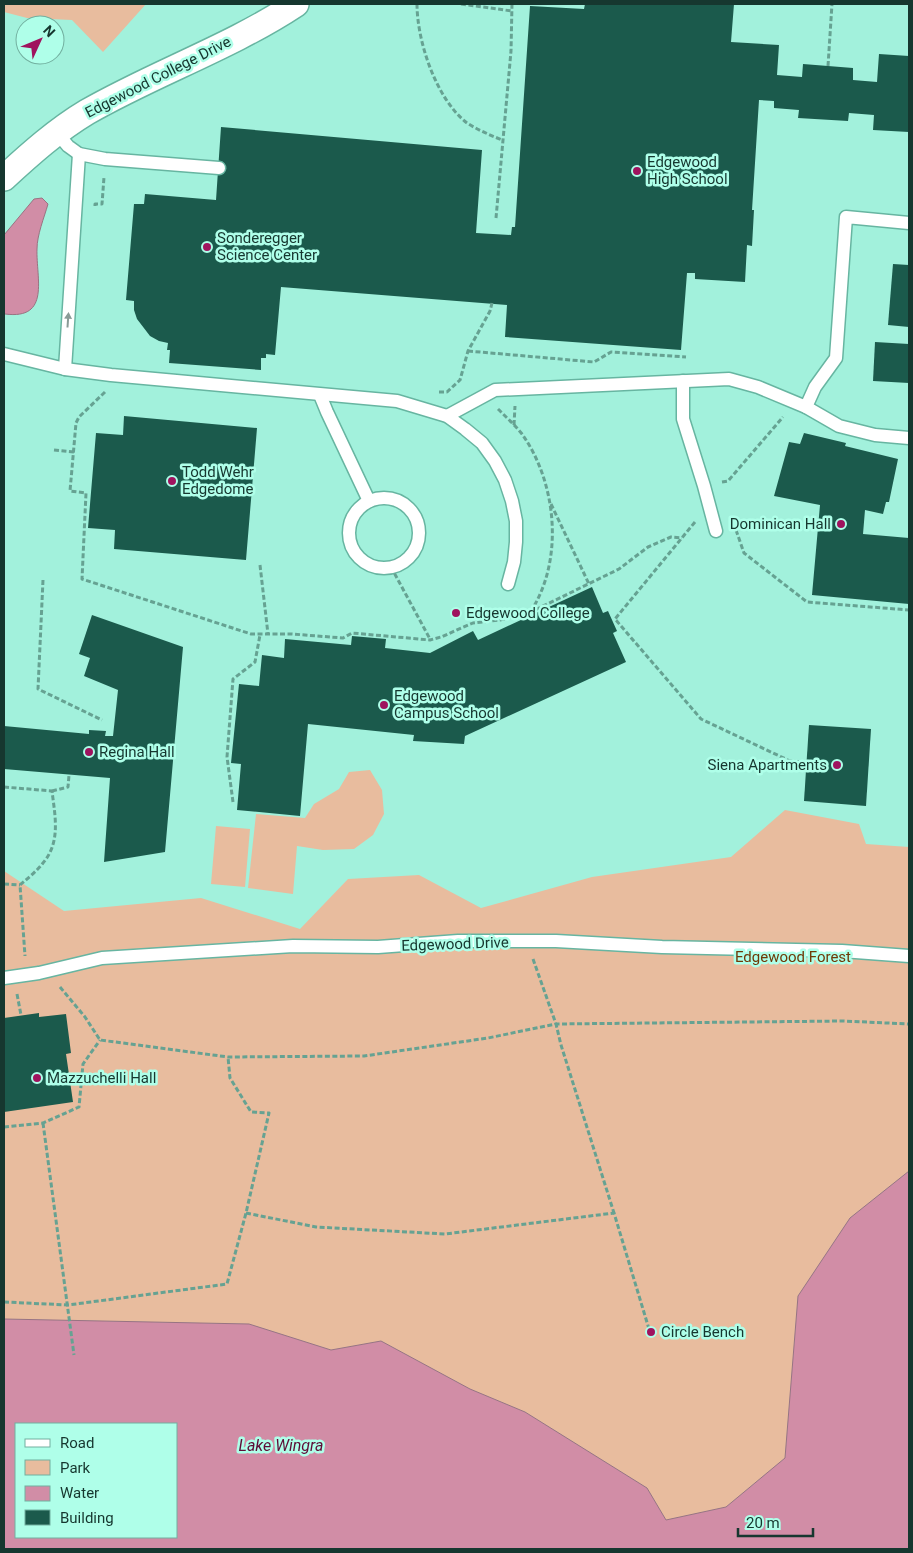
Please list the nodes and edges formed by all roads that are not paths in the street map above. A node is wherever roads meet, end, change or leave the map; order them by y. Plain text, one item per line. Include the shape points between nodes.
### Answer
1 (296, 4) edge
2 (57, 133) junction
3 (80, 154) junction
4 (219, 168) dead end
5 (4, 178) edge
6 (909, 223) edge
7 (4, 354) edge
8 (65, 369) junction
9 (683, 381) junction
10 (320, 395) junction
11 (806, 407) junction
12 (447, 416) junction
13 (909, 438) edge
14 (369, 501) junction
15 (716, 531) road end
16 (508, 584) dead end
17 (909, 956) edge
18 (4, 978) edge

1 - 2 street, Edgewood College Drive via 272,20 129,89
2 - 3 lane
2 - 5 street, Edgewood College Drive
3 - 4 lane
8 -> 3 lane
6 - 11 lane via 846,217 836,358 815,387
7 - 8 lane
8 - 10 lane
9 - 11 lane via 729,379
9 - 12 lane via 495,390
9 - 15 lane via 686,434
10 - 12 lane via 397,401
10 - 14 lane
11 - 13 lane via 839,426 875,436
12 - 16 lane via 482,444 505,480 516,521 515,555
14 - 14 lane via 392,499 404,504 418,522 417,546 402,564 380,568 369,565 354,549 350,539 353,517
17 - 18 lane, Edgewood Drive via 556,941 458,941 378,947 293,946 102,958

